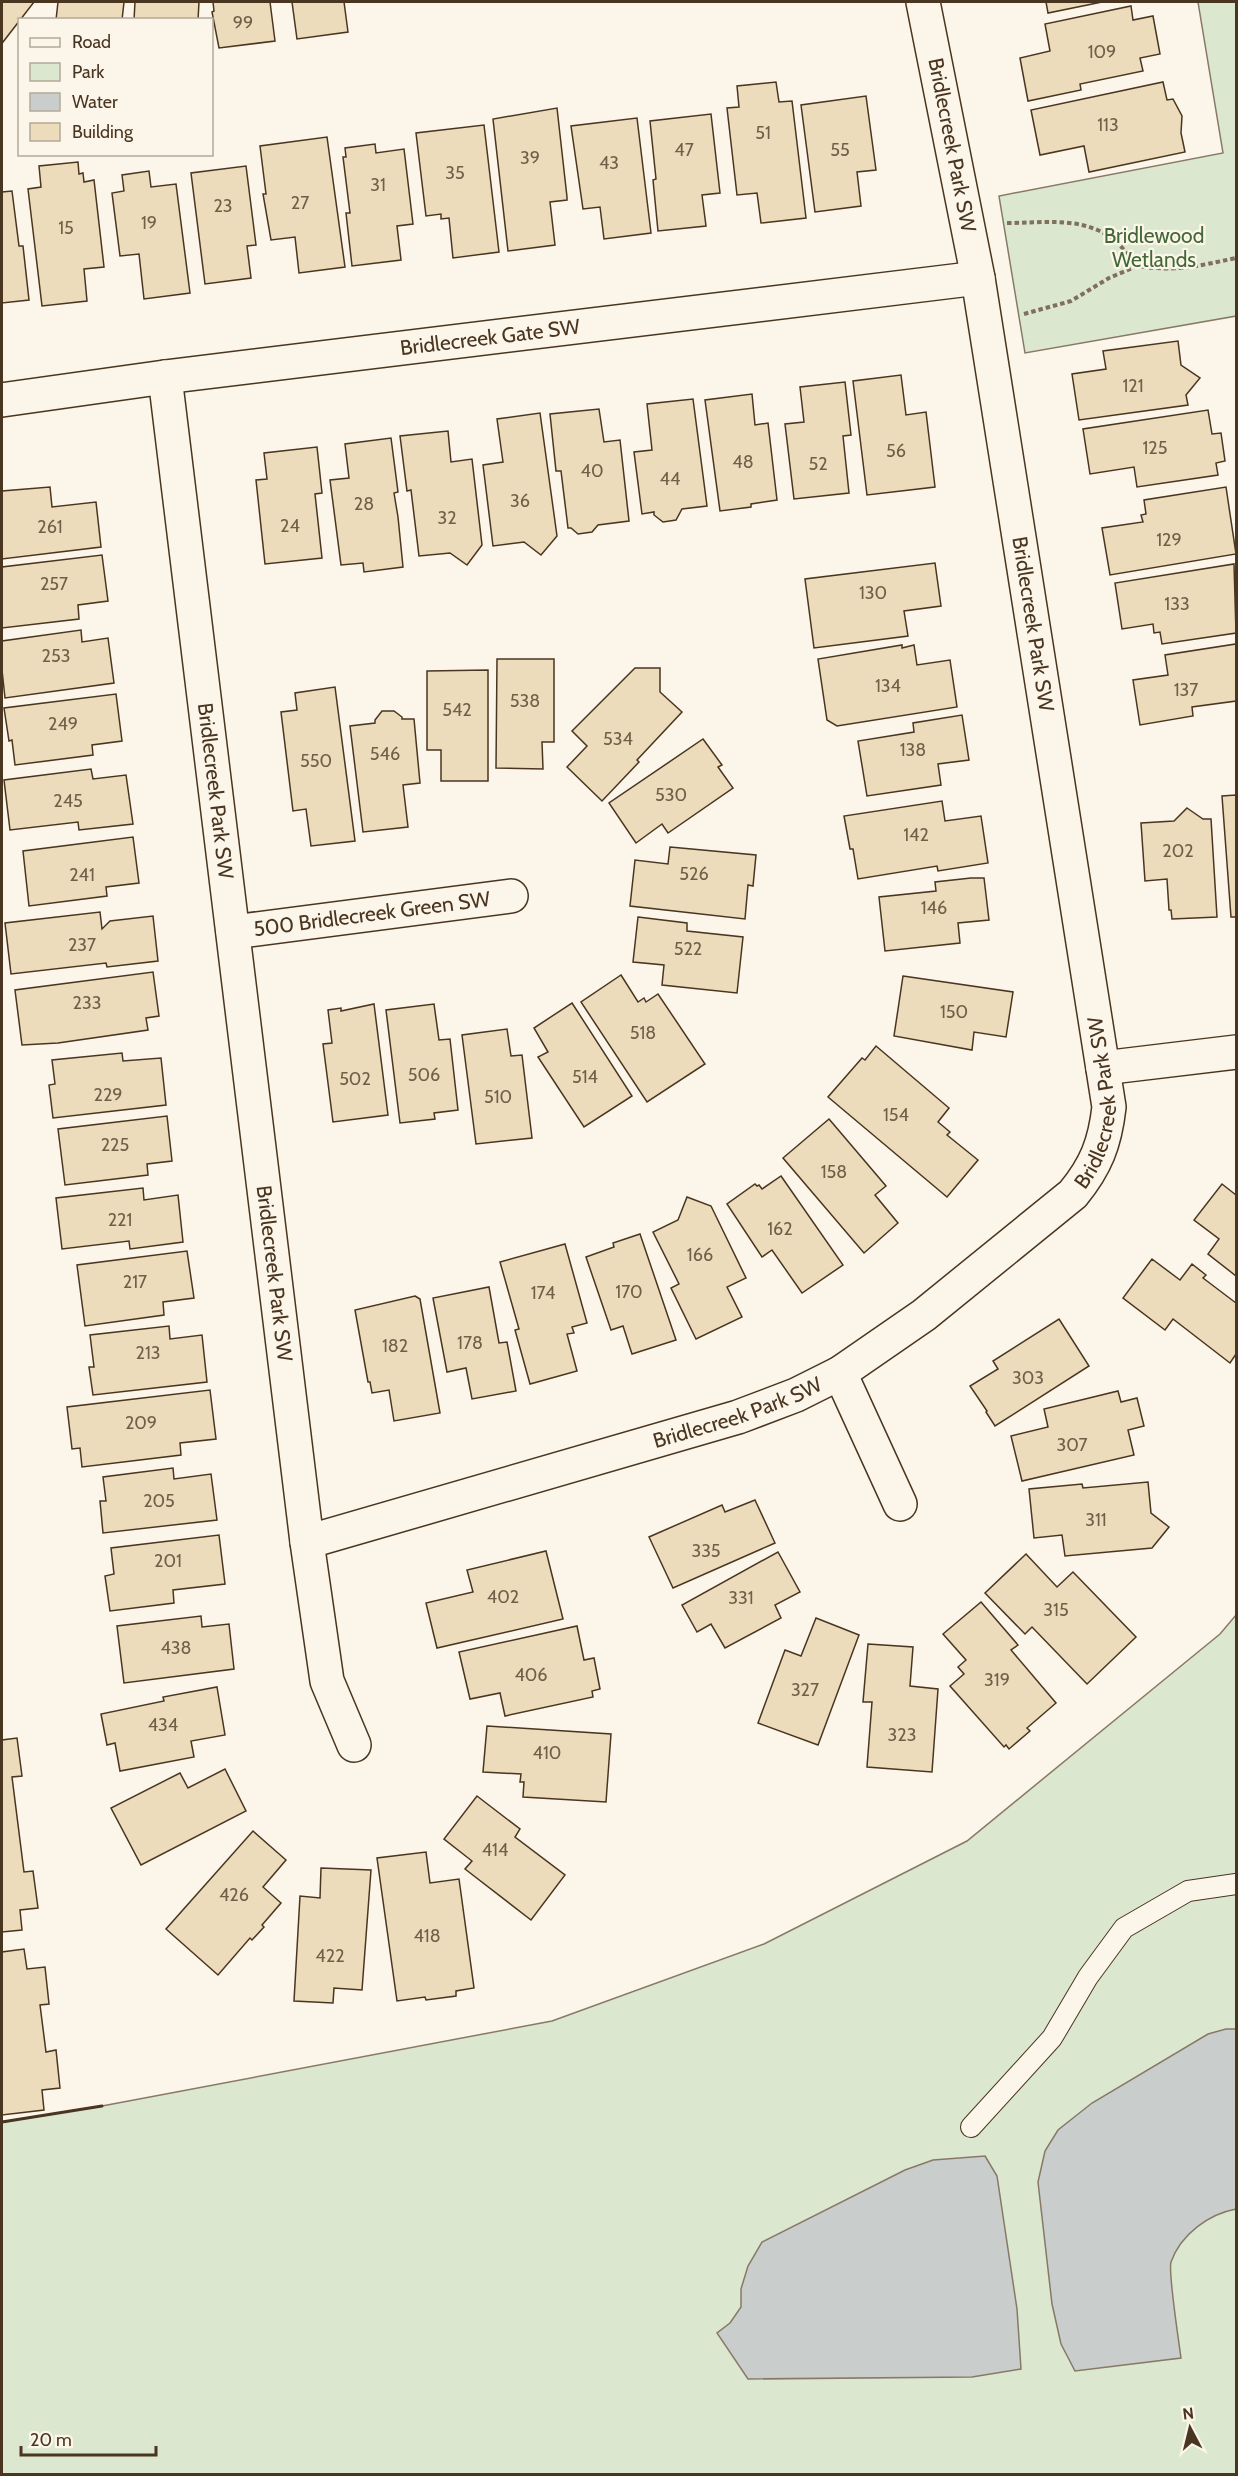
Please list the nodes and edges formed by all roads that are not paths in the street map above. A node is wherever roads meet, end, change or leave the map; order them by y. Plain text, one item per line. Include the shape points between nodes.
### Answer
1 (923, 2) edge
2 (978, 278) junction
3 (165, 377) junction
4 (2, 400) edge
5 (511, 896) dead end
6 (233, 932) junction
7 (1236, 1052) edge
8 (1103, 1068) junction
9 (840, 1374) junction
10 (900, 1504) dead end
11 (307, 1542) junction
12 (354, 1745) dead end
13 (1236, 1884) edge
14 (971, 2127) dead end

1 - 2 street, Bridlecreek Park SW
2 - 3 street, Bridlecreek Gate SW
2 - 8 street, Bridlecreek Park SW
3 - 4 street, Bridlecreek Gate SW
3 - 6 street, Bridlecreek Park SW
5 - 6 street, 500 Bridlecreek Green SW
6 - 11 street, Bridlecreek Park SW
7 - 8 street
8 - 9 street, Bridlecreek Park SW via 1109,1107 1107,1131 1089,1175 1073,1194 924,1315
9 - 10 street
9 - 11 street, Bridlecreek Park SW via 738,1417
11 - 12 street via 327,1681
13 - 14 lane via 1188,1891 1124,1928 1052,2038

